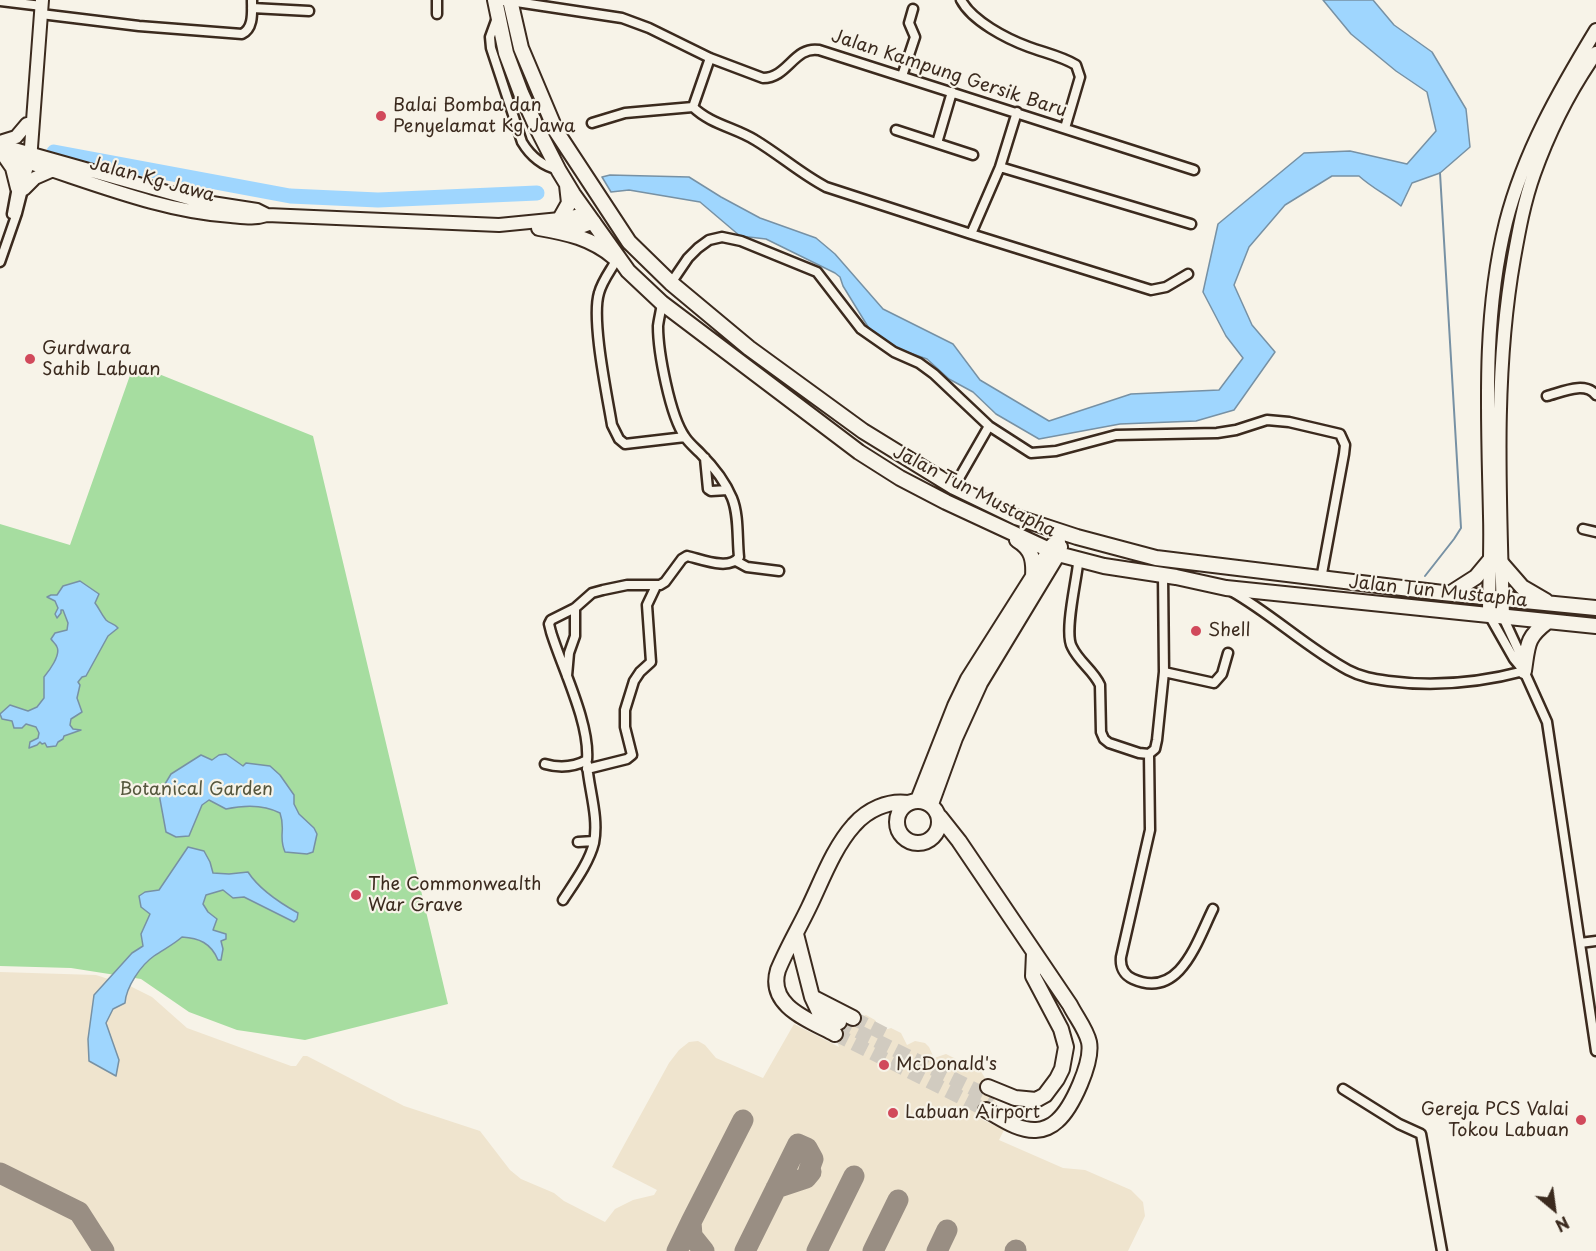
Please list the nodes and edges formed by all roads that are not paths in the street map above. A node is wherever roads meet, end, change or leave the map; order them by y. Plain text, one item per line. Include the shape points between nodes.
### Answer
1 (437, 0) edge
2 (961, 0) edge
3 (510, 1) edge
4 (0, 2) edge
5 (252, 4) edge
6 (496, 5) edge
7 (42, 7) edge
8 (914, 9) dead end
9 (309, 11) dead end
10 (437, 14) dead end
11 (1596, 30) edge
12 (1596, 53) edge
13 (710, 58) junction
14 (902, 76) junction
15 (952, 92) junction
16 (693, 107) junction
17 (1017, 112) junction
18 (592, 123) dead end
19 (29, 127) junction
20 (1065, 128) junction
21 (896, 130) dead end
22 (556, 131) junction
23 (937, 143) junction
24 (1, 149) edge
25 (973, 155) dead end
26 (26, 157) junction
27 (52, 165) junction
28 (1000, 167) junction
29 (1194, 170) dead end
30 (560, 171) junction
31 (567, 184) junction
32 (20, 189) junction
33 (591, 216) junction
34 (560, 219) junction
35 (1191, 224) dead end
36 (499, 225) junction
37 (539, 228) junction
38 (971, 234) junction
39 (629, 242) junction
40 (617, 259) junction
41 (0, 262) edge
42 (628, 271) junction
43 (1188, 274) dead end
44 (671, 283) junction
45 (662, 303) junction
46 (1596, 395) edge
47 (1547, 396) dead end
48 (989, 426) junction
49 (685, 437) junction
50 (705, 458) junction
51 (954, 487) junction
52 (728, 490) junction
53 (974, 514) junction
54 (1016, 517) junction
55 (1583, 529) dead end
56 (1596, 532) edge
57 (1056, 548) junction
58 (1156, 558) junction
59 (736, 561) junction
60 (1497, 562) junction
61 (1078, 564) junction
62 (1104, 566) junction
63 (779, 571) dead end
64 (1163, 575) junction
65 (1321, 579) junction
66 (1036, 581) junction
67 (656, 586) junction
68 (1226, 588) junction
69 (1447, 593) junction
70 (1496, 598) junction
71 (1554, 604) junction
72 (574, 608) junction
73 (1596, 608) edge
74 (1496, 616) junction
75 (1547, 622) junction
76 (1596, 626) edge
77 (1228, 653) dead end
78 (1524, 671) junction
79 (1164, 672) junction
80 (567, 678) junction
81 (1149, 754) junction
82 (545, 764) dead end
83 (587, 765) junction
84 (919, 802) junction
85 (939, 817) junction
86 (578, 842) dead end
87 (594, 842) junction
88 (563, 900) dead end
89 (1214, 909) dead end
90 (796, 934) junction
91 (1596, 940) edge
92 (1580, 943) junction
93 (1034, 953) junction
94 (812, 997) junction
95 (853, 1018) tunnel mouth
96 (1596, 1051) edge
97 (1343, 1089) dead end
98 (1442, 1251) edge

1 - 10 street
2 - 20 street via 968,12 1007,37 1076,65 1080,77
3 - 6 street, Jalan Kampung Gersik Baru
3 - 13 street, Jalan Kampung Gersik Baru via 622,18
3 - 22 main road via 521,48
4 - 7 street
5 - 7 street via 249,29 242,34 139,26
5 - 9 street
6 - 30 main road, Jalan Tun Mustapha via 506,53 521,93
6 - 30 street via 491,48 522,142 540,162
7 - 19 main road
8 - 14 street via 909,23 915,38
11 - 60 main road via 1559,91 1521,173 1495,278 1487,398
12 - 60 main road via 1547,140 1522,216 1502,352
13 - 14 street, Jalan Kampung Gersik Baru via 772,78 797,55 813,49
13 - 16 street
14 - 15 street, Jalan Kampung Gersik Baru
15 - 17 street, Jalan Kampung Gersik Baru
15 - 23 street
16 - 18 street via 625,113
16 - 38 street via 704,117 754,139 826,187
17 - 20 street, Jalan Kampung Gersik Baru
17 - 28 street
19 - 24 main road
19 - 26 main road
19 - 27 main road
20 - 29 street, Jalan Kampung Gersik Baru
21 - 23 street
22 - 33 main road via 588,200
22 - 39 main road
23 - 25 street
24 - 26 main road, Jalan Kg Jawa
24 - 32 main road
26 - 27 main road, Jalan Kg Jawa
26 - 32 street
27 - 32 main road
27 - 36 main road, Jalan Kg Jawa via 199,201 257,210 267,216
28 - 35 street
28 - 38 street
30 - 31 main road, Jalan Tun Mustapha
31 - 33 main road, Jalan Tun Mustapha
31 - 34 main road via 569,203
32 - 41 street
33 - 34 main road, Jalan Kg Jawa
33 - 37 main road, Jalan Kg Jawa via 564,228
33 - 39 main road via 611,224
33 - 42 main road, Jalan Tun Mustapha
34 - 36 main road, Jalan Kg Jawa
36 - 37 main road, Jalan Kg Jawa
37 - 40 main road via 579,236
38 - 43 street via 1151,290 1166,287
39 - 44 main road
40 - 42 main road
40 - 49 street via 600,291 598,304 612,425 625,444
42 - 45 main road, Jalan Tun Mustapha
44 - 48 street via 698,248 722,237 731,237 817,272 861,329 934,374
44 - 51 main road via 808,391 880,442
45 - 49 street via 660,348 676,419
45 - 53 main road, Jalan Tun Mustapha via 859,452 900,478
46 - 47 street via 1586,388
48 - 51 street
48 - 65 street via 1031,453 1056,451 1116,435 1217,433 1268,420 1340,434 1344,454
49 - 50 street
50 - 52 street
50 - 52 street via 708,489
51 - 54 main road
52 - 59 street via 735,513 739,557
53 - 57 main road, Jalan Tun Mustapha
53 - 66 main road via 1028,548
54 - 57 main road
54 - 58 main road
55 - 56 street
57 - 58 main road
57 - 62 main road, Jalan Tun Mustapha
57 - 66 main road
58 - 65 main road
59 - 63 street via 747,567
59 - 67 street via 727,564 687,556 665,582
60 - 69 main road
60 - 70 main road
60 - 71 main road via 1522,587
61 - 62 main road
61 - 66 main road via 1060,565
61 - 81 street via 1068,639 1100,685 1101,732 1109,743
62 - 64 main road, Jalan Tun Mustapha
64 - 68 main road, Jalan Tun Mustapha
64 - 79 street
65 - 69 main road
66 - 84 main road
67 - 72 street via 627,585 603,590 592,593
67 - 83 street via 647,605 651,662 634,681 625,710 632,754 627,759
68 - 74 main road, Jalan Tun Mustapha
68 - 78 street via 1363,677 1436,685
69 - 70 main road
70 - 71 main road
70 - 74 main road
71 - 73 main road
72 - 80 street via 575,636
72 - 80 street via 549,622
74 - 75 main road, Jalan Tun Mustapha
74 - 78 street via 1514,659
74 - 78 street via 1521,656
75 - 76 main road, Jalan Tun Mustapha
75 - 78 main road via 1528,642
77 - 79 street via 1222,674 1214,682
78 - 92 street via 1547,723
79 - 81 street via 1157,740
80 - 83 street via 585,733
81 - 89 street via 1150,830 1121,957 1123,971 1144,984 1168,981 1182,967
82 - 83 street
83 - 87 street via 595,817
84 - 85 main road
84 - 85 main road via 898,814 901,835 913,843 933,837 938,832
84 - 90 main road via 880,807 853,826
85 - 93 main road
86 - 87 street
87 - 88 street
90 - 94 main road
90 - 94 main road via 778,970 776,988 785,1005 837,1028 819,1012
91 - 92 street
92 - 96 street
93 - 93 main road via 1033,976 1061,1029 1066,1047 1062,1069 1045,1095 1036,1100 989,1098 1024,1129 1044,1129 1064,1114 1087,1064 1089,1050 1085,1032
94 - 95 main road
97 - 98 street via 1421,1134

